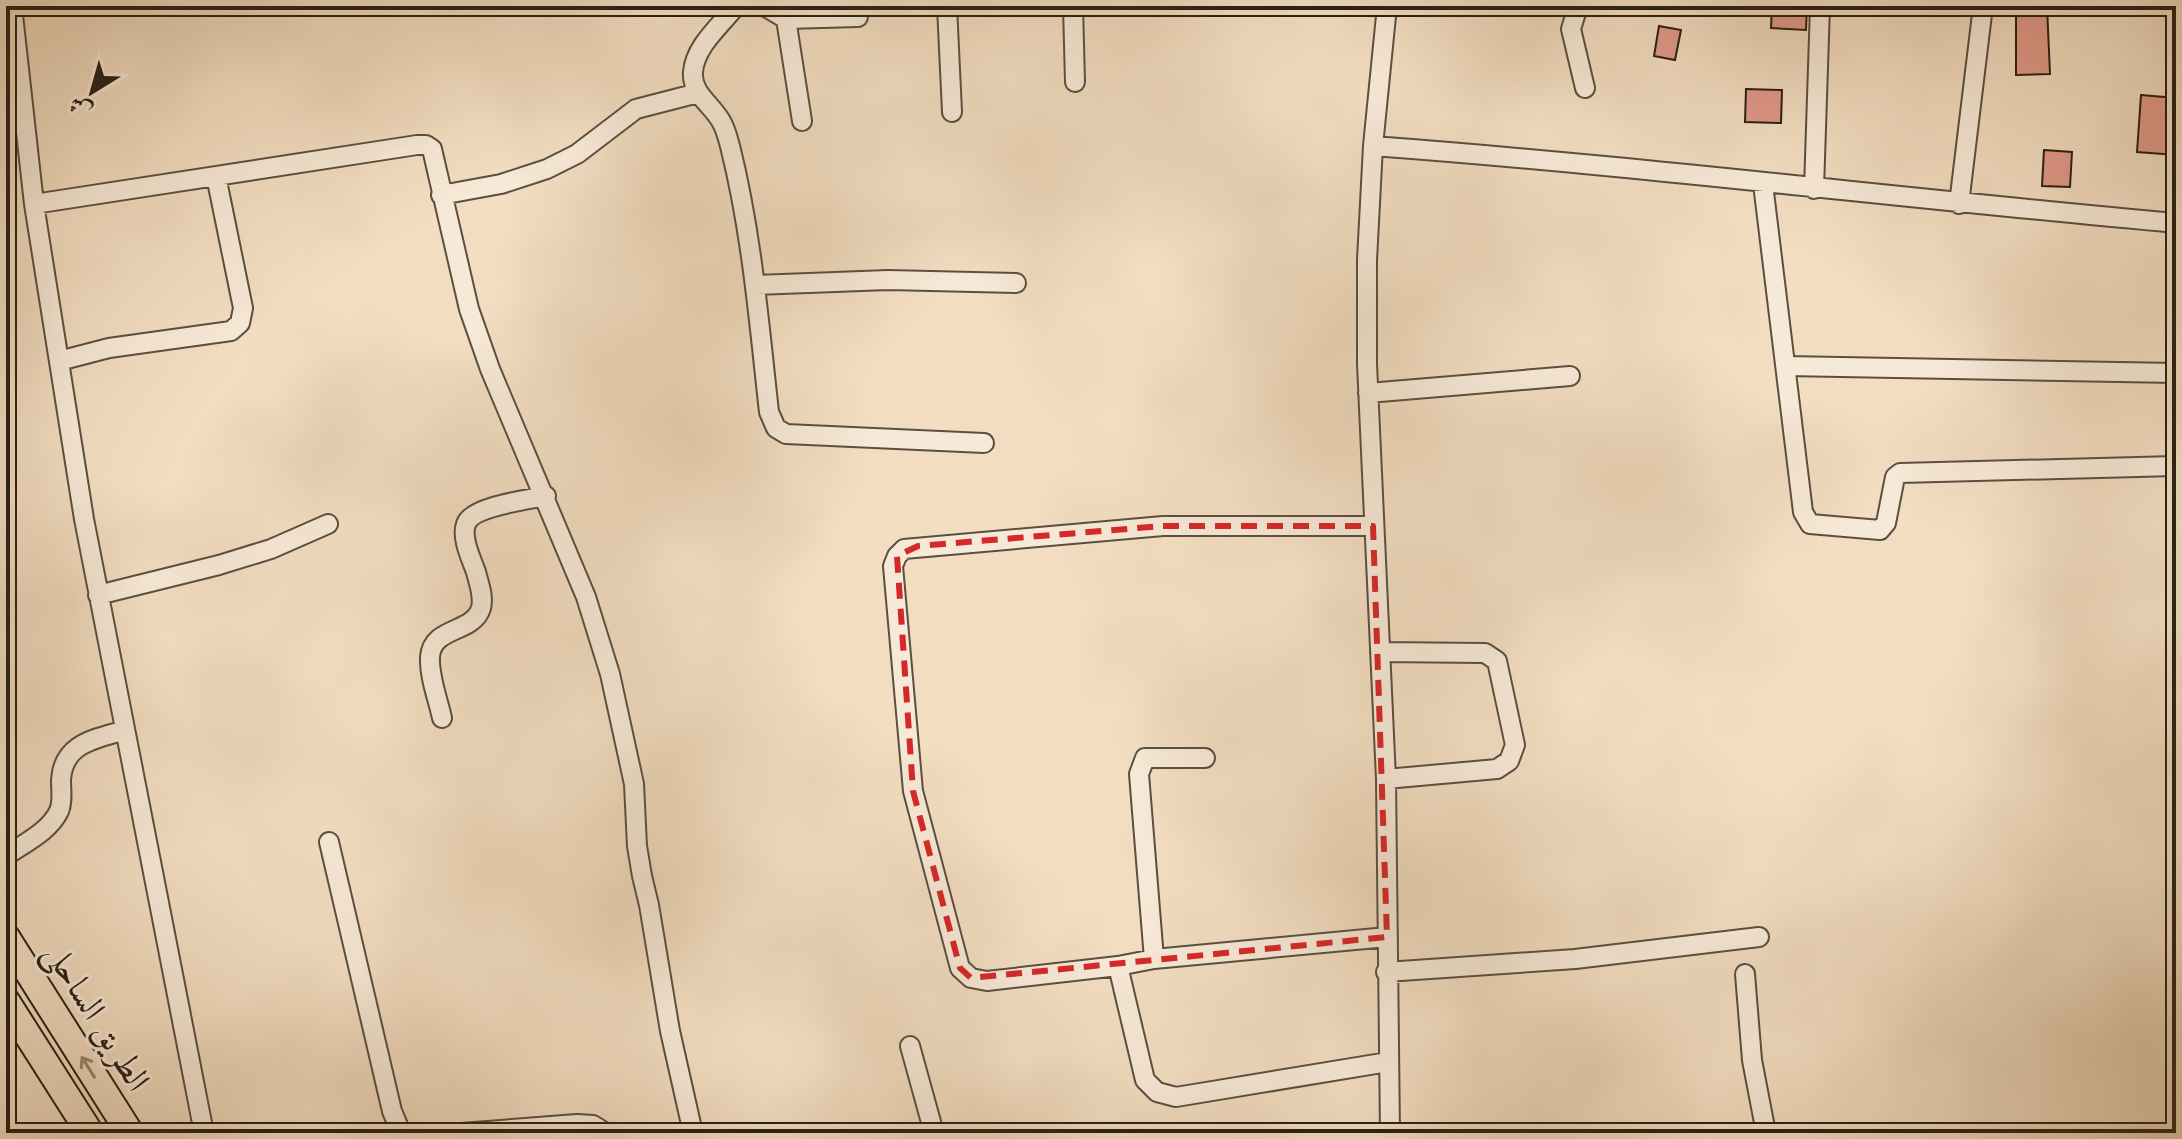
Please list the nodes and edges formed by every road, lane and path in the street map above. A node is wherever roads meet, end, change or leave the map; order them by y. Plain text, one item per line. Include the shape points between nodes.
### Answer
1 (12, 6) edge
2 (736, 6) edge
3 (764, 6) edge
4 (947, 6) edge
5 (1073, 6) edge
6 (1387, 6) edge
7 (1578, 6) edge
8 (1820, 6) edge
9 (1983, 6) edge
10 (858, 17) dead end
11 (786, 19) junction
12 (1075, 82) dead end
13 (1585, 88) dead end
14 (698, 93) junction
15 (952, 112) dead end
16 (802, 121) dead end
17 (1373, 146) junction
18 (216, 176) junction
19 (1763, 184) junction
20 (1814, 189) junction
21 (441, 195) junction
22 (34, 204) junction
23 (1959, 204) junction
24 (2176, 223) edge
25 (1016, 283) dead end
26 (755, 285) junction
27 (59, 361) junction
28 (1786, 366) junction
29 (2176, 373) edge
30 (1570, 376) dead end
31 (1368, 393) junction
32 (984, 443) dead end
33 (2176, 466) edge
34 (546, 496) junction
35 (328, 524) dead end
36 (1373, 526) junction
37 (98, 595) junction
38 (1380, 652) junction
39 (442, 718) dead end
40 (125, 730) junction
41 (1205, 758) dead end
42 (1386, 779) junction
43 (329, 842) dead end
44 (6, 856) edge
45 (6, 937) edge
46 (1387, 937) junction
47 (1759, 937) dead end
48 (1154, 959) junction
49 (1118, 966) junction
50 (1386, 972) junction
51 (1745, 974) dead end
52 (6, 1001) edge
53 (910, 1046) dead end
54 (1388, 1062) junction
55 (90, 1133) edge
56 (130, 1133) edge
57 (204, 1133) edge
58 (401, 1133) edge
59 (461, 1133) edge
60 (606, 1133) edge
61 (693, 1133) edge
62 (934, 1133) edge
63 (1390, 1133) edge
64 (1766, 1133) edge

1 - 22 street
2 - 14 street via 698,55 692,76
3 - 11 street
4 - 15 street
5 - 12 street
6 - 17 street
7 - 13 street via 1571,29
8 - 20 street
9 - 23 street
10 - 11 street
11 - 16 street
14 - 21 street via 636,109 577,154 547,169
14 - 26 street via 722,123 729,143
17 - 19 street
17 - 31 street
18 - 21 street via 426,145 435,155
18 - 22 street
18 - 27 street via 243,308 240,323 231,331 109,348
19 - 20 street
19 - 28 street
20 - 23 street
21 - 34 street via 469,309
22 - 27 street
23 - 24 street
25 - 26 street
26 - 32 street via 769,412 776,428 786,434
27 - 37 street
28 - 29 street
28 - 33 street via 1803,512 1810,524 1880,530 1900,473
30 - 31 street
31 - 36 street
34 - 39 street via 487,508 465,524 482,592 480,611 470,623 435,642 430,656
34 - 61 street via 586,597 613,687 634,784 642,876
35 - 37 street via 271,549
36 - 38 street
36 - 49 street via 1163,526 918,546 897,556 893,566 913,791 960,968 971,978 987,981
37 - 40 street
38 - 42 street
38 - 42 street via 1485,653 1497,661 1515,745 1509,761 1497,769
40 - 44 street via 69,753 62,768 61,807 40,833
40 - 57 street
41 - 48 street via 1145,758 1141,764
42 - 46 street
43 - 58 street
56 -> 45 highway, الطريق الساحلى
46 - 48 street
46 - 50 street
47 - 50 street via 1575,959
48 - 49 street
49 - 54 street via 1145,1080 1157,1092 1176,1097
50 - 54 street
51 - 64 street via 1752,1060
52 - 55 highway, الطريق الساحلى
53 - 62 street
54 - 63 street
59 - 60 street via 577,1124

